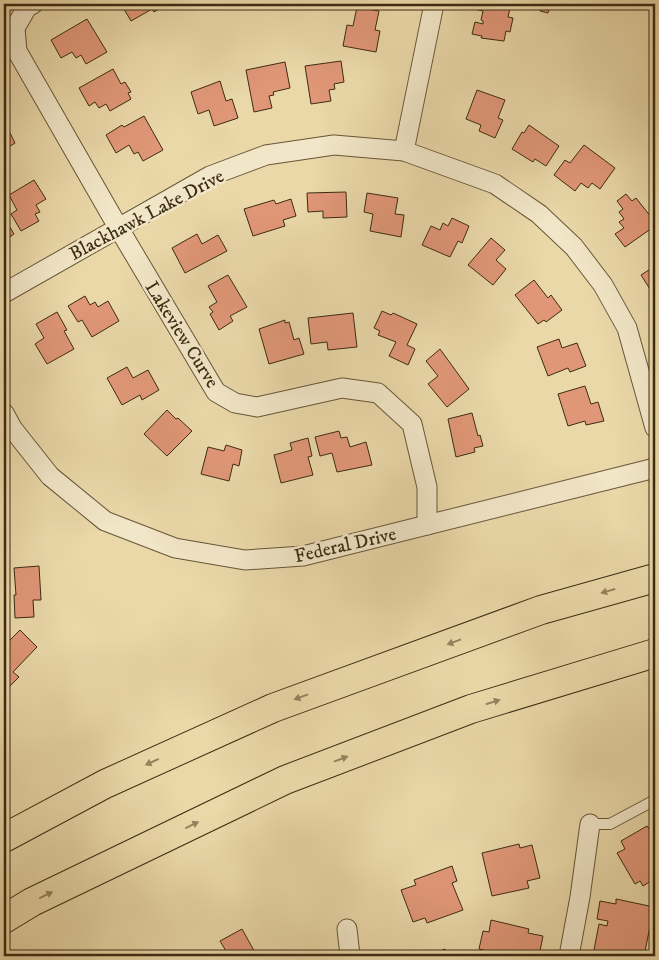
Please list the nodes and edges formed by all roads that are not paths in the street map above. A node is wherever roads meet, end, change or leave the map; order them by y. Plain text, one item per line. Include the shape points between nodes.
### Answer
1 (33, 4) edge
2 (434, 4) edge
3 (404, 151) junction
4 (118, 227) junction
5 (4, 293) edge
6 (8, 421) edge
7 (655, 428) edge
8 (655, 468) edge
9 (427, 525) junction
10 (655, 578) edge
11 (655, 653) edge
12 (655, 800) edge
13 (590, 824) joint
14 (4, 838) edge
15 (4, 919) edge
16 (347, 929) dead end
17 (350, 956) edge
18 (569, 956) edge

1 - 4 street, Lakeview Curve via 27,7 15,28 17,51
2 - 3 street
3 - 4 street, Blackhawk Lake Drive via 334,146 266,155 210,176
3 - 7 street, Blackhawk Lake Drive via 495,184 539,214 574,247 603,285 626,328
4 - 5 street, Blackhawk Lake Drive
4 - 9 street, Lakeview Curve via 216,392 234,403 257,407 342,388 378,393 412,424 427,487
6 - 9 street, Federal Drive via 50,476 105,521 175,548 244,560 304,556
8 - 9 street, Federal Drive
10 -> 14 highway via 541,610 273,708 105,784
15 -> 11 highway via 32,902 285,780 471,708
12 - 13 lane via 610,824
13 - 18 street
16 - 17 street

